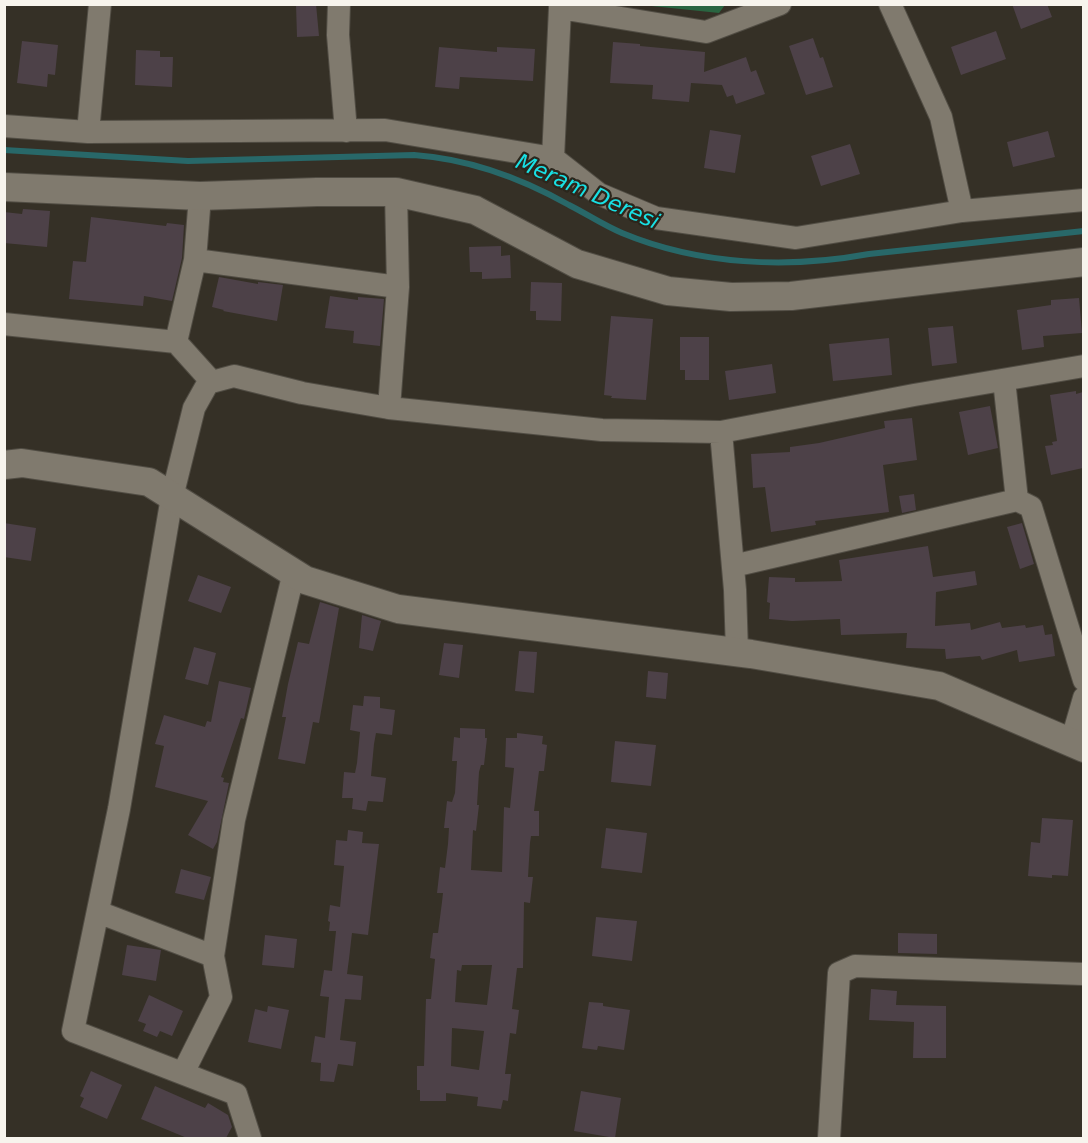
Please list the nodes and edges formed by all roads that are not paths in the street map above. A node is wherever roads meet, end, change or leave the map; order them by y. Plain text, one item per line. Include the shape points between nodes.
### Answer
1 (100, 4) edge
2 (339, 4) edge
3 (780, 4) edge
4 (890, 4) edge
5 (560, 6) edge
6 (4, 126) edge
7 (346, 131) junction
8 (88, 132) junction
9 (553, 158) junction
10 (4, 187) edge
11 (396, 192) junction
12 (200, 196) junction
13 (1083, 200) edge
14 (962, 211) junction
15 (195, 260) junction
16 (1083, 262) edge
17 (398, 287) junction
18 (4, 324) edge
19 (176, 342) junction
20 (1083, 366) edge
21 (1004, 380) junction
22 (212, 382) junction
23 (389, 408) junction
24 (721, 432) junction
25 (4, 465) edge
26 (172, 496) junction
27 (1017, 500) junction
28 (733, 566) junction
29 (294, 572) junction
30 (737, 652) junction
31 (1083, 681) edge
32 (1083, 698) edge
33 (1077, 746) edge
34 (98, 912) junction
35 (213, 956) junction
36 (1083, 974) edge
37 (183, 1073) junction
38 (250, 1138) edge
39 (829, 1138) edge

1 - 8 street
2 - 7 street
3 - 5 street via 706,32
4 - 14 street via 941,117
5 - 9 street
6 - 8 street
7 - 8 street
7 - 9 street via 385,130
9 - 14 street via 599,194 656,218 796,238
10 - 12 street
11 - 12 street
11 - 16 street via 475,210 577,264 668,291 731,297 791,296
11 - 17 street
12 - 15 street
13 - 14 street
15 - 17 street
15 - 19 street
17 - 23 street
18 - 19 street
19 - 22 street
20 - 21 street
21 - 24 street
21 - 27 street
22 - 23 street via 234,376
22 - 26 street via 194,408
23 - 24 street via 602,430
24 - 28 street
25 - 26 street via 22,462 149,482
26 - 29 street
26 - 34 street
27 - 28 street
27 - 31 street via 1031,507
28 - 30 street
29 - 30 street via 305,580 399,609
29 - 35 street via 234,820
30 - 33 street via 939,686
32 - 33 street
34 - 35 street
34 - 37 street via 73,1031
35 - 37 street via 221,997
36 - 39 street via 855,966 839,973
37 - 38 street via 236,1094

